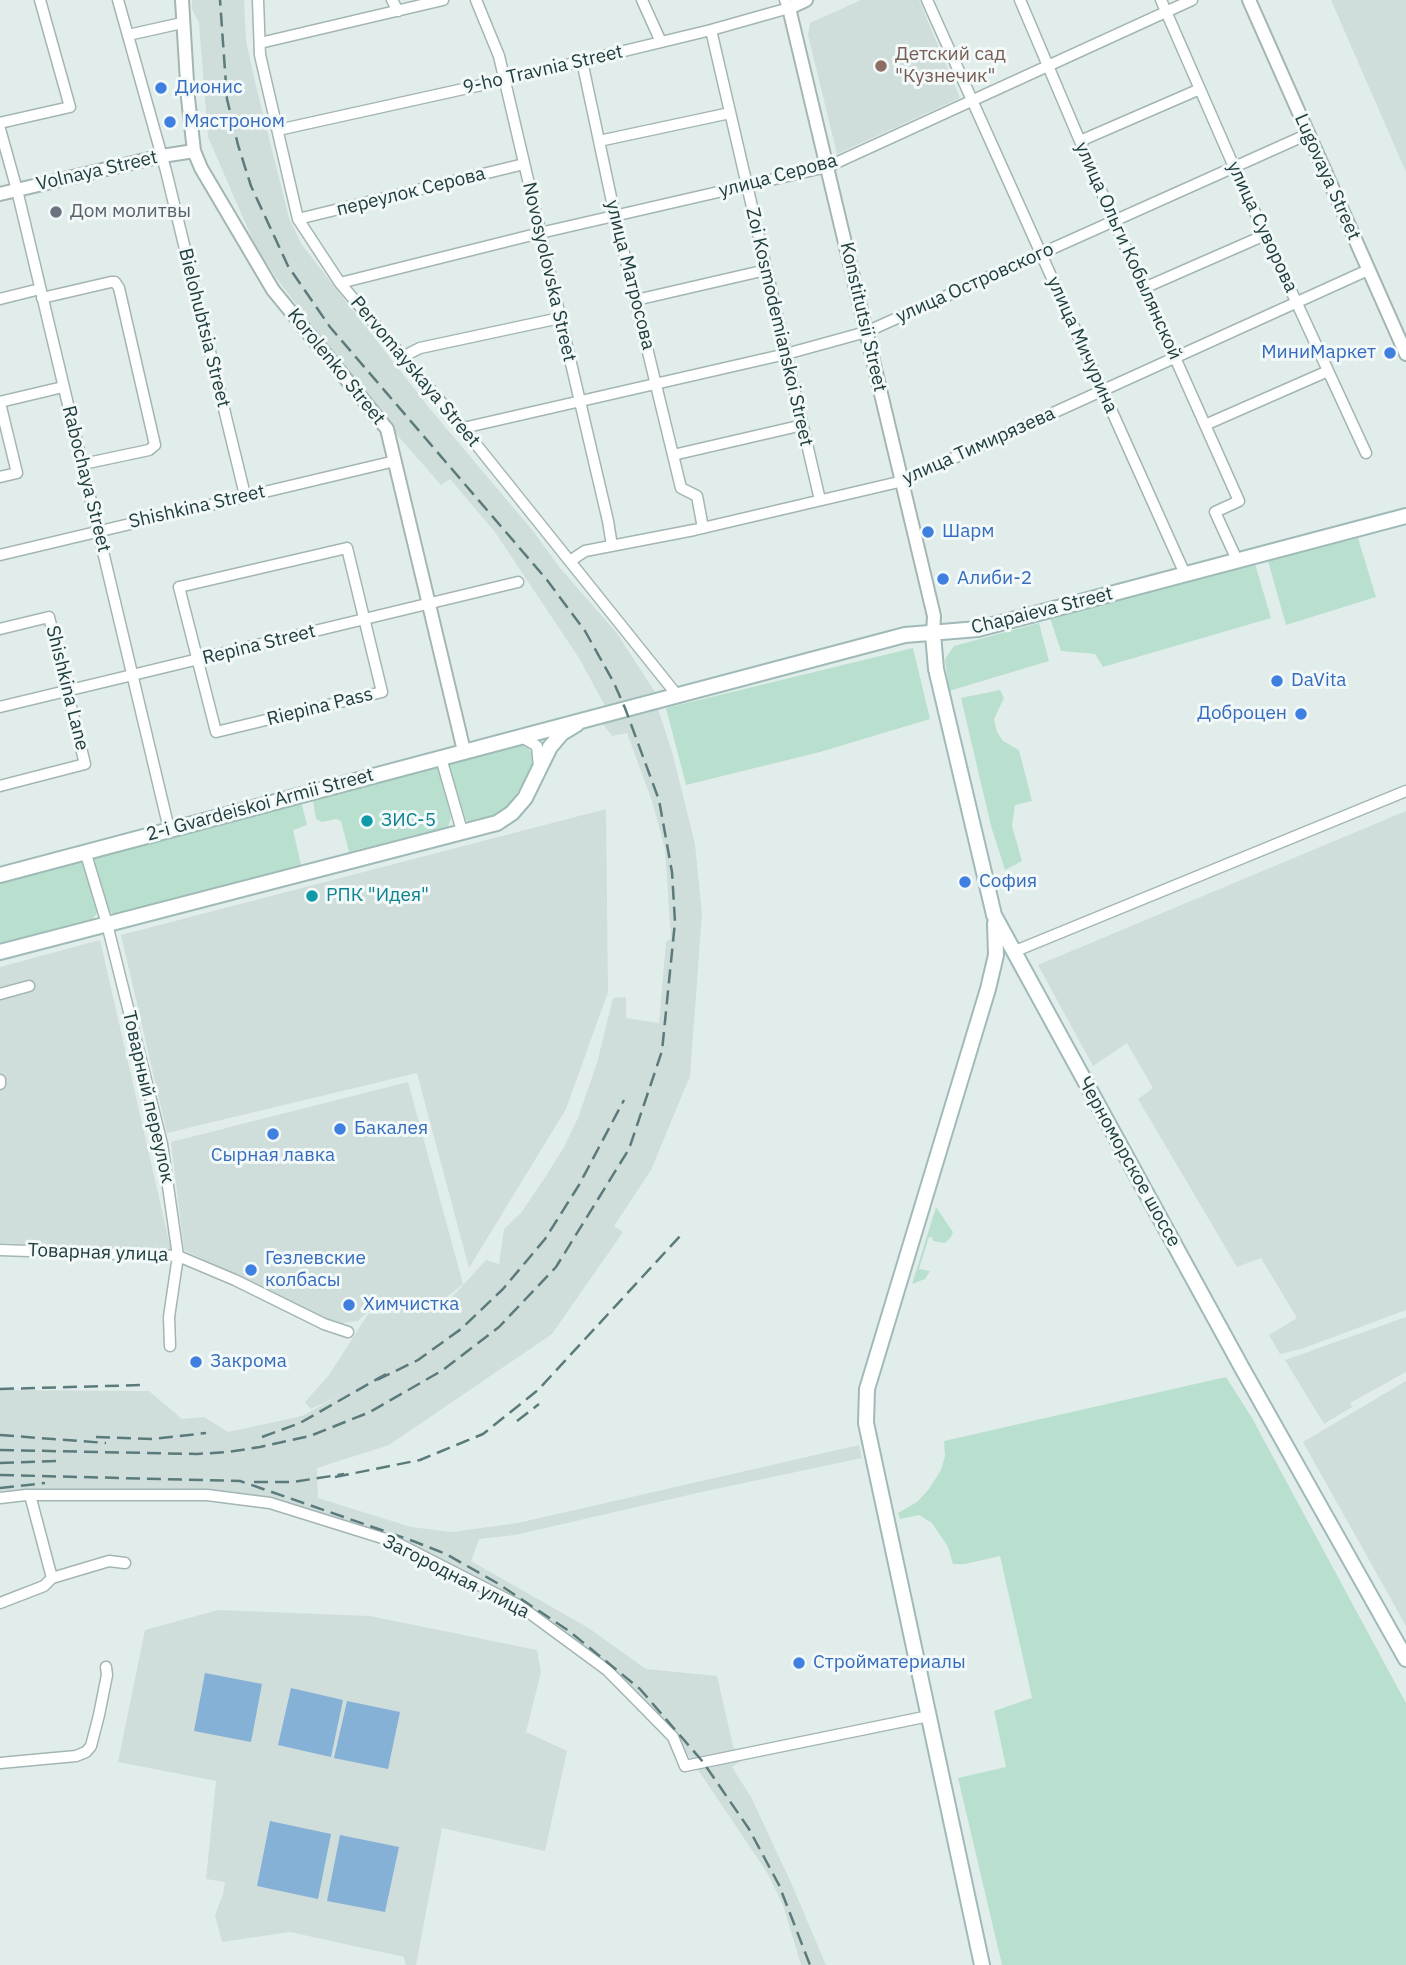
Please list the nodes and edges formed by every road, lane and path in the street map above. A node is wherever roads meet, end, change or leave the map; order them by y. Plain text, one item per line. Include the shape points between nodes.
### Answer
1 (40, 0) edge
2 (118, 0) edge
3 (182, 0) edge
4 (258, 0) edge
5 (392, 0) edge
6 (443, 0) edge
7 (475, 0) edge
8 (642, 0) edge
9 (806, 0) edge
10 (927, 0) edge
11 (1161, 0) edge
12 (1192, 0) edge
13 (1249, 0) edge
14 (1024, 1) edge
15 (787, 4) edge
16 (398, 11) junction
17 (1166, 11) junction
18 (182, 23) junction
19 (711, 30) junction
20 (128, 35) junction
21 (661, 42) junction
22 (260, 43) junction
23 (582, 61) junction
24 (1048, 66) junction
25 (504, 80) junction
26 (1200, 89) junction
27 (971, 100) junction
28 (730, 113) junction
29 (0, 123) edge
30 (0, 130) edge
31 (278, 130) junction
32 (1308, 134) junction
33 (599, 141) junction
34 (1080, 141) junction
35 (194, 151) junction
36 (162, 156) junction
37 (524, 164) junction
38 (827, 167) junction
39 (1234, 167) junction
40 (746, 186) junction
41 (17, 190) junction
42 (0, 194) edge
43 (615, 216) junction
44 (298, 219) junction
45 (1114, 221) junction
46 (540, 233) junction
47 (1265, 235) junction
48 (1041, 253) junction
49 (766, 270) junction
50 (1368, 270) junction
51 (340, 283) junction
52 (1144, 288) junction
53 (41, 294) junction
54 (0, 299) edge
55 (636, 300) junction
56 (1296, 302) junction
57 (560, 318) junction
58 (866, 332) junction
59 (786, 354) junction
60 (1406, 355) edge
61 (1174, 356) junction
62 (402, 357) junction
63 (1328, 371) junction
64 (657, 383) junction
65 (63, 387) junction
66 (1102, 390) junction
67 (580, 401) junction
68 (0, 402) edge
69 (803, 425) junction
70 (1205, 425) junction
71 (463, 428) junction
72 (1366, 453) dead end
73 (673, 455) junction
74 (395, 461) junction
75 (83, 464) junction
76 (0, 477) edge
77 (903, 481) junction
78 (245, 495) junction
79 (821, 500) junction
80 (1406, 516) edge
81 (703, 528) junction
82 (99, 531) junction
83 (612, 547) junction
84 (0, 555) edge
85 (1237, 560) junction
86 (570, 561) junction
87 (1185, 574) junction
88 (518, 582) dead end
89 (428, 604) junction
90 (365, 619) junction
91 (0, 629) edge
92 (933, 635) junction
93 (868, 645) junction
94 (197, 660) junction
95 (936, 669) junction
96 (132, 675) junction
97 (67, 691) junction
98 (677, 695) junction
99 (0, 706) edge
100 (587, 718) junction
101 (519, 736) junction
102 (464, 751) junction
103 (441, 758) junction
104 (538, 771) junction
105 (0, 786) edge
106 (1406, 791) edge
107 (169, 829) junction
108 (462, 831) junction
109 (85, 851) junction
110 (0, 875) edge
111 (994, 915) junction
112 (107, 924) junction
113 (0, 952) edge
114 (1013, 952) junction
115 (29, 986) dead end
116 (988, 989) junction
117 (0, 994) edge
118 (0, 1250) edge
119 (178, 1256) junction
120 (348, 1332) dead end
121 (170, 1346) dead end
122 (30, 1495) junction
123 (0, 1498) edge
124 (125, 1563) dead end
125 (52, 1578) junction
126 (0, 1603) edge
127 (1406, 1659) edge
128 (106, 1667) dead end
129 (929, 1716) junction
130 (0, 1763) edge
131 (982, 1965) edge

1 - 29 street via 71,107
2 - 20 street, Bielohubtsia Street
3 - 18 street, Korolenko Street
4 - 22 street, Pervomayskaya Street
5 - 16 street
6 - 16 street
7 - 25 street, Novosyolovska Street
8 - 21 street
9 - 15 street, 9-ho Travnia Street
10 - 27 street, улица Мичурина
11 - 17 street, улица Суворова
12 - 17 street, улица Серова
13 - 32 street, Lugovaya Street
14 - 24 street, улица Ольги Кобылянской
15 - 19 street, 9-ho Travnia Street
15 - 38 street, Konstitutsii Street
16 - 22 street
17 - 24 street, улица Серова
17 - 26 street, улица Суворова
18 - 20 street
18 - 35 street, Korolenko Street
19 - 21 street, 9-ho Travnia Street
19 - 28 street, Zoi Kosmodemianskoi Street
20 - 36 street, Bielohubtsia Street
21 - 23 street, 9-ho Travnia Street
22 - 31 street, Pervomayskaya Street
23 - 25 street, 9-ho Travnia Street
23 - 33 street, улица Матросова
24 - 27 street, улица Серова
24 - 34 street, улица Ольги Кобылянской
25 - 31 street, 9-ho Travnia Street
25 - 37 street, Novosyolovska Street
26 - 34 street
26 - 39 street, улица Суворова
27 - 38 street, улица Серова
27 - 48 street, улица Мичурина
28 - 33 street
28 - 40 street, Zoi Kosmodemianskoi Street
30 - 41 street, Rabochaya Street
31 - 44 street, Pervomayskaya Street
32 - 39 street, улица Островского
32 - 50 street, Lugovaya Street
33 - 43 street, улица Матросова
34 - 45 street, улица Ольги Кобылянской
35 - 36 street, Volnaya Street
35 - 74 street, Korolenko Street via 273,290 387,429
36 - 41 street, Volnaya Street
36 - 78 street, Bielohubtsia Street
37 - 44 street, переулок Серова
37 - 46 street, Novosyolovska Street
38 - 40 street, улица Серова
38 - 58 street, Konstitutsii Street
39 - 45 street, улица Островского
39 - 47 street, улица Суворова
40 - 43 street, улица Серова
40 - 49 street, Zoi Kosmodemianskoi Street
41 - 42 street, Volnaya Street
41 - 53 street, Rabochaya Street
43 - 46 street, улица Серова
43 - 55 street, улица Матросова
44 - 51 street, Pervomayskaya Street
45 - 48 street, улица Островского
45 - 52 street, улица Ольги Кобылянской
46 - 51 street, улица Серова
46 - 57 street, Novosyolovska Street
47 - 52 street
47 - 56 street, улица Суворова
48 - 58 street, улица Островского
48 - 66 street, улица Мичурина
49 - 55 street
49 - 59 street, Zoi Kosmodemianskoi Street
50 - 56 street, улица Тимирязева
50 - 60 street, Lugovaya Street
51 - 62 street, Pervomayskaya Street
52 - 61 street, улица Ольги Кобылянской
53 - 54 street
53 - 65 street, Rabochaya Street
53 - 75 street via 111,282 119,288 155,445
55 - 64 street, улица Матросова
56 - 61 street, улица Тимирязева
56 - 63 street, улица Суворова
57 - 62 street via 420,348
57 - 67 street, Novosyolovska Street
58 - 59 street, улица Островского
58 - 77 street, Konstitutsii Street
59 - 64 street, улица Островского
59 - 69 street, Zoi Kosmodemianskoi Street
61 - 66 street, улица Тимирязева
61 - 70 street, улица Ольги Кобылянской
62 - 71 street, Pervomayskaya Street
63 - 70 street
63 - 72 street, улица Суворова
64 - 67 street, улица Островского
64 - 73 street, улица Матросова
65 - 68 street
65 - 75 street, Rabochaya Street
66 - 77 street, улица Тимирязева
66 - 87 street, улица Мичурина
67 - 71 street, улица Островского
67 - 83 street, Novosyolovska Street
68 - 76 street via 18,473
69 - 73 street
69 - 79 street, Zoi Kosmodemianskoi Street
70 - 85 street, улица Ольги Кобылянской via 1239,501 1215,512
71 - 86 street, Pervomayskaya Street
73 - 81 street, улица Матросова via 681,488 697,496
74 - 78 street, Shishkina Street
74 - 89 street, Korolenko Street
75 - 82 street, Rabochaya Street
77 - 79 street, улица Тимирязева
77 - 92 street, Konstitutsii Street via 934,616
78 - 82 street, Shishkina Street
79 - 81 street, улица Тимирязева
80 - 85 main road, Chapaieva Street
81 - 83 street, улица Тимирязева
82 - 84 street, Shishkina Street
82 - 96 street, Rabochaya Street
83 - 86 street, улица Тимирязева via 585,551
85 - 87 main road, Chapaieva Street
86 - 98 street, Pervomayskaya Street
87 - 92 main road, Chapaieva Street via 978,629
88 - 89 street, Repina Street
89 - 90 street, Repina Street
89 - 102 street, Korolenko Street
90 - 94 street, Repina Street
90 - 94 street, Riepina Pass via 382,692 312,710 216,732
90 - 94 street, Riepina Pass via 347,548 179,587
91 - 97 street, Shishkina Lane via 49,617
92 - 93 main road, Chapaieva Street via 905,635
92 - 95 main road, Черноморское шоссе
93 - 95 main road via 916,640 928,650
93 - 98 main road, Chapaieva Street
94 - 96 street, Repina Street
95 - 111 main road, Черноморское шоссе
96 - 97 street, Repina Street
96 - 107 street, Rabochaya Street
97 - 99 street, Repina Street
97 - 105 street, Shishkina Lane via 85,764
98 - 100 main road, Chapaieva Street
100 - 101 main road, 2-i Gvardeiskoi Armii Street
100 - 104 main road via 562,733
101 - 102 main road, 2-i Gvardeiskoi Armii Street
101 - 104 street via 537,746
102 - 103 main road, 2-i Gvardeiskoi Armii Street
103 - 107 main road, 2-i Gvardeiskoi Armii Street
103 - 108 street
104 - 108 main road via 512,813
106 - 114 street
107 - 109 main road, 2-i Gvardeiskoi Armii Street
108 - 112 main road
109 - 110 main road, 2-i Gvardeiskoi Armii Street
109 - 112 street, Товарный переулок
111 - 114 main road, Черноморское шоссе
111 - 116 main road via 996,955
112 - 113 main road
112 - 119 street, Товарный переулок via 162,1144
114 - 116 main road
114 - 127 main road, Черноморское шоссе
115 - 117 street
116 - 129 main road via 867,1389 866,1423
118 - 119 street, Товарная улица
119 - 120 street, Товарная улица
119 - 121 street, Товарный переулок via 169,1317
122 - 123 street, Загородная улица
122 - 125 street
122 - 129 street, Загородная улица via 204,1495 270,1503 395,1542 520,1606 607,1670 673,1737 685,1766
124 - 125 street via 109,1561
125 - 126 street via 44,1586
128 - 130 street via 99,1715 86,1752
129 - 131 main road

